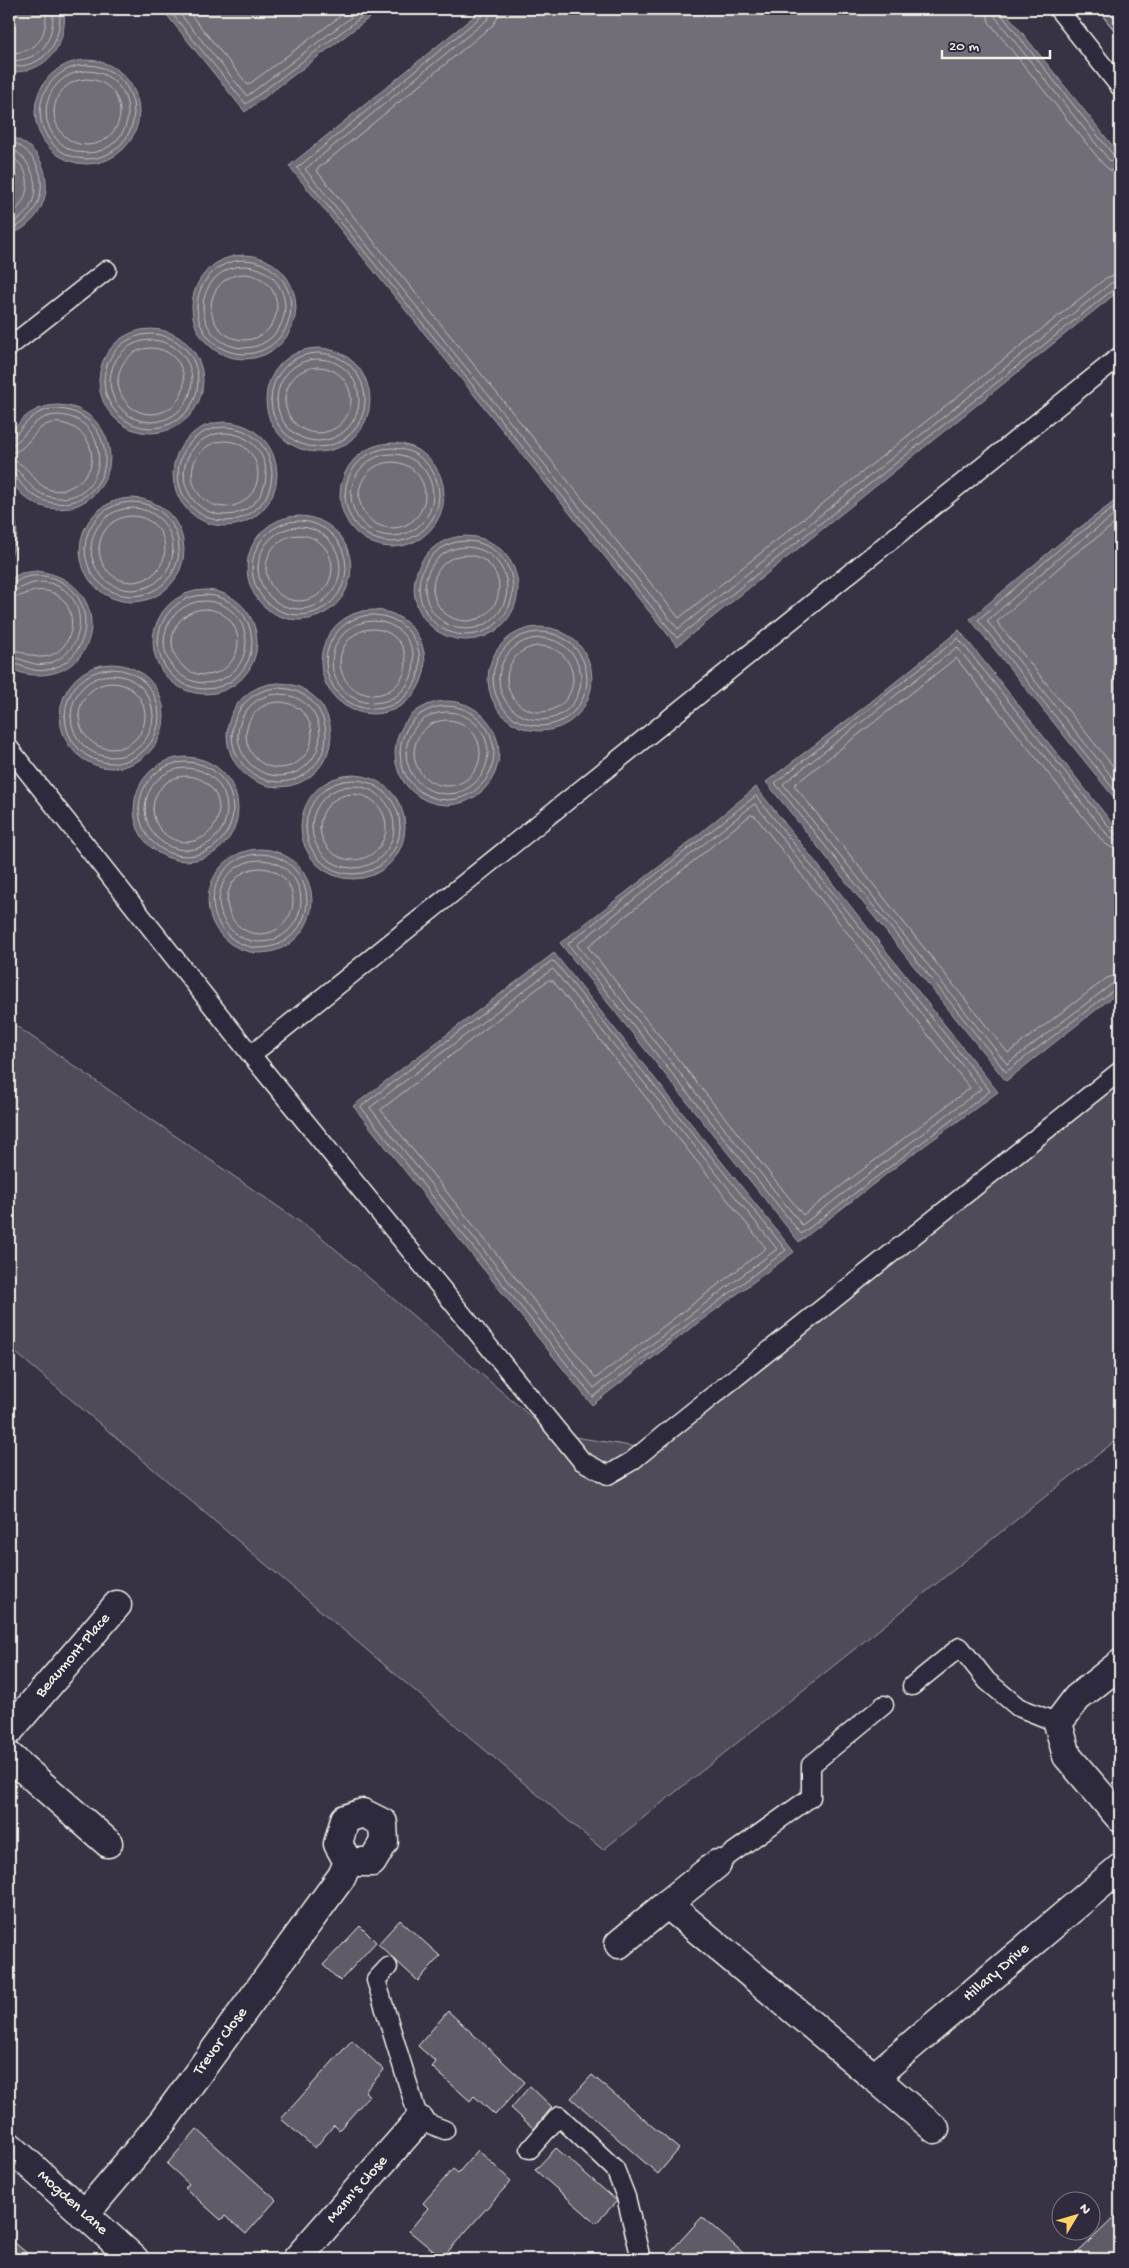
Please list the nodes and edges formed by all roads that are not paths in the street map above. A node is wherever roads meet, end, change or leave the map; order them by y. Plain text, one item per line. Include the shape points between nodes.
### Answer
1 (1058, 9) edge
2 (1120, 87) edge
3 (107, 270) dead end
4 (9, 347) edge
5 (1120, 356) edge
6 (9, 748) edge
7 (251, 1055) junction
8 (1120, 1071) edge
9 (118, 1605) dead end
10 (1120, 1664) edge
11 (912, 1686) dead end
12 (884, 1705) dead end
13 (1058, 1723) junction
14 (9, 1731) edge
15 (9, 1756) edge
16 (1120, 1818) edge
17 (108, 1843) dead end
18 (348, 1862) dead end
19 (717, 1864) joint
20 (1120, 1868) edge
21 (667, 1904) junction
22 (619, 1944) dead end
23 (388, 1967) dead end
24 (874, 2077) junction
25 (419, 2120) junction
26 (935, 2129) dead end
27 (445, 2130) dead end
28 (9, 2146) edge
29 (530, 2149) dead end
30 (84, 2216) junction
31 (134, 2259) edge
32 (296, 2259) edge
33 (641, 2259) edge

1 - 2 lane
3 - 4 lane
5 - 7 lane
6 - 7 lane
7 - 8 lane via 582,1461 608,1475 660,1439
9 - 14 street, Beaumont Place
10 - 13 street via 1077,1698
11 - 13 lane via 960,1647 987,1681 1018,1707
12 - 19 lane via 811,1765 811,1797
13 - 16 street via 1067,1756
15 - 17 street
18 - 30 street, Trevor Close via 342,1876 163,2121
19 - 21 street
20 - 24 street, Hillary Drive
21 - 22 street
21 - 24 street
23 - 25 lane via 376,1980
24 - 26 street
25 - 27 lane
25 - 32 street, Mann's Close
28 - 30 street, Mogden Lane
29 - 33 lane via 559,2116 615,2169 626,2197
30 - 31 street, Mogden Lane

